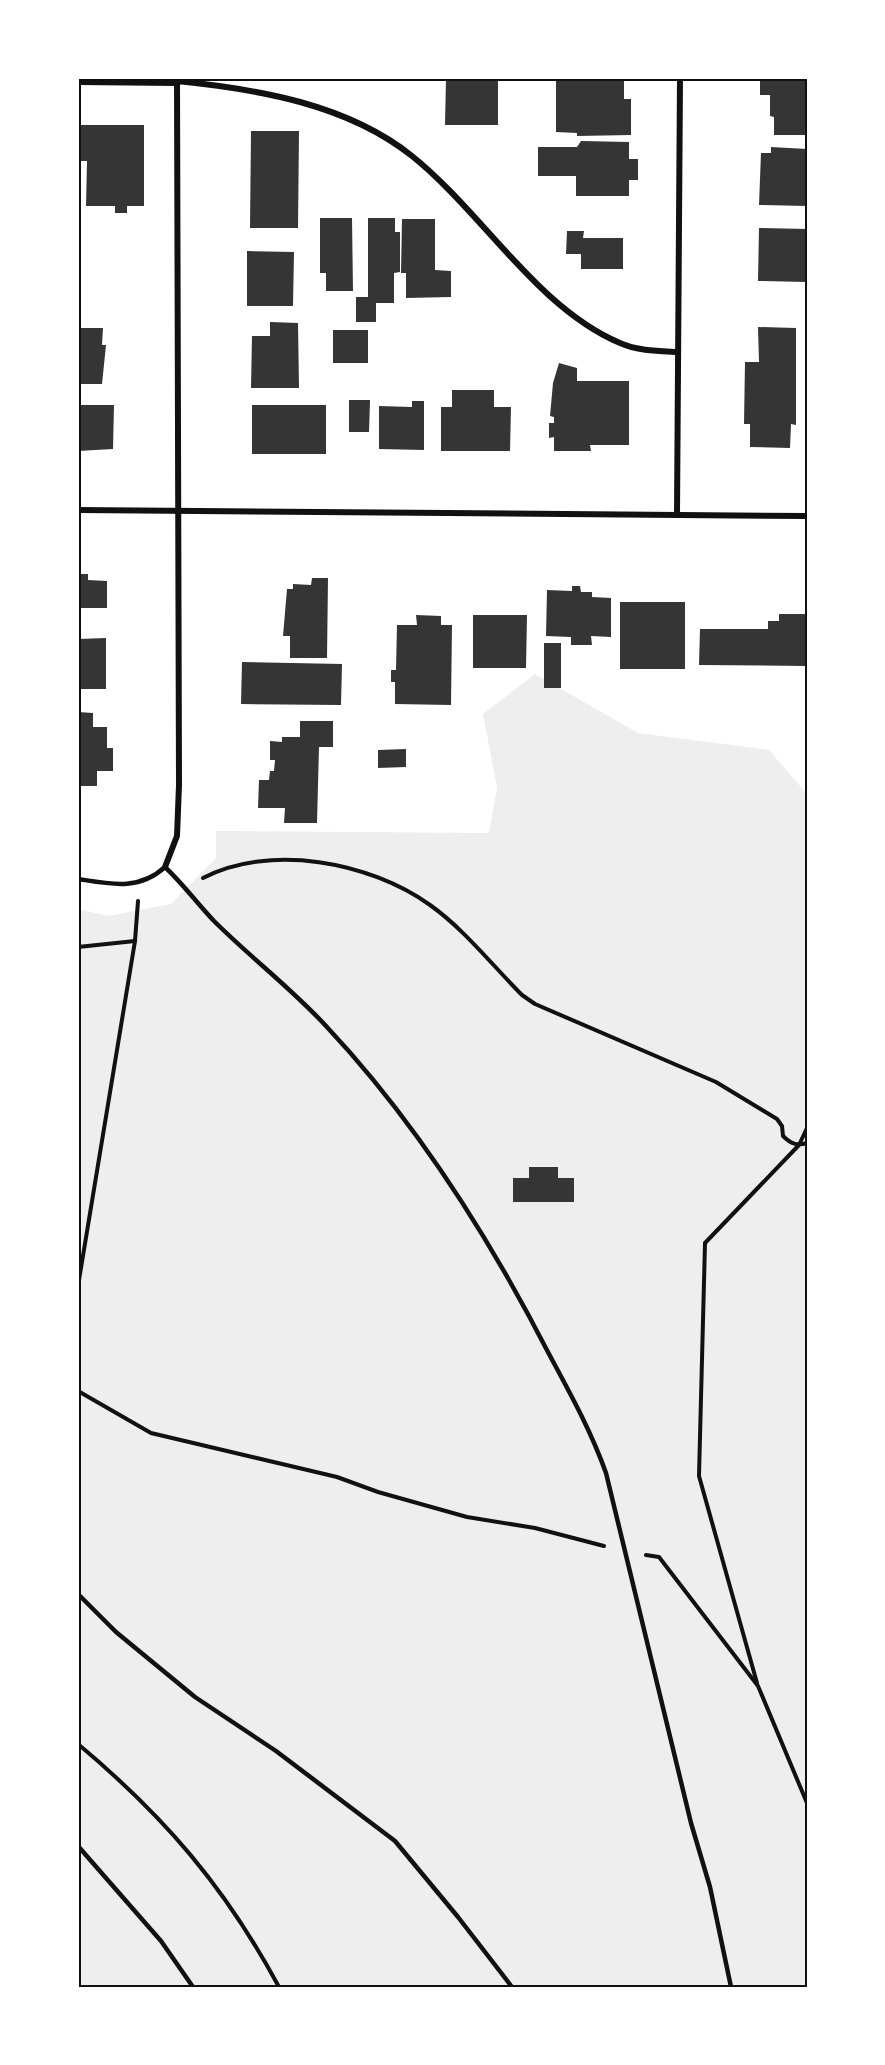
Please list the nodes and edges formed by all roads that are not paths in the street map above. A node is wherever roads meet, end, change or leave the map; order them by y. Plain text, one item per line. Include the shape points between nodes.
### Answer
1 (680, 78) edge
2 (78, 80) edge
3 (177, 80) edge
4 (678, 352) junction
5 (78, 510) edge
6 (178, 510) junction
7 (677, 515) junction
8 (807, 516) edge
9 (165, 867) junction
10 (78, 879) edge
11 (78, 1594) edge
12 (78, 1846) edge
13 (193, 1987) edge
14 (512, 1987) edge
15 (731, 1987) edge

1 - 4 street
2 - 3 street
3 - 4 street via 279,96 369,130 410,154 435,176 554,300 583,322 622,344
3 - 6 street
4 - 7 street
5 - 6 street
6 - 7 street
6 - 9 street via 179,785 177,836
7 - 8 street
9 - 10 lane via 138,884
9 - 15 lane via 213,920 326,1025 431,1154 512,1284 589,1431 606,1473 710,1887
11 - 14 lane via 116,1632 195,1696 276,1751 394,1841
12 - 13 lane via 154,1932

